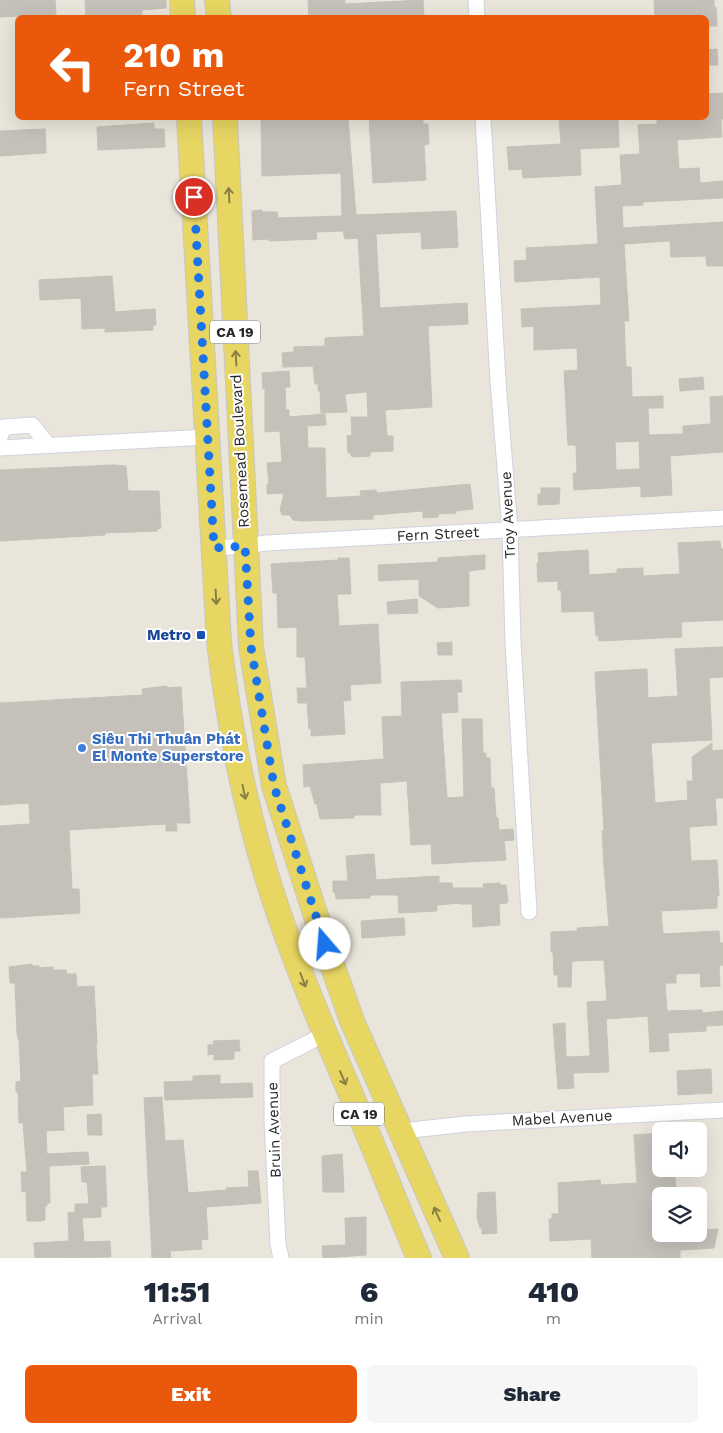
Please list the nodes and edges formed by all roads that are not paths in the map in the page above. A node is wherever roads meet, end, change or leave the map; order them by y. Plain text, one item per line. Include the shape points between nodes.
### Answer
1 (182, 0) edge
2 (218, 0) edge
3 (476, 0) edge
4 (183, 15) edge
5 (218, 15) edge
6 (477, 15) edge
7 (189, 120) edge
8 (224, 120) edge
9 (483, 120) edge
10 (0, 437) edge
11 (208, 437) junction
12 (48, 445) junction
13 (0, 448) edge
14 (723, 518) edge
15 (510, 530) junction
16 (245, 546) junction
17 (214, 548) junction
18 (285, 820) junction
19 (529, 912) dead end
20 (324, 1033) junction
21 (723, 1110) edge
22 (402, 1131) junction
23 (281, 1258) edge
24 (419, 1258) edge
25 (457, 1258) edge

1 - 4 main road
2 - 5 main road
3 - 6 street
7 - 11 main road, Rosemead Boulevard / CA 19
16 -> 8 main road, Rosemead Boulevard / CA 19
9 - 15 street, Troy Avenue
10 - 12 street via 4,427 32,425
11 - 12 street
11 - 17 main road, Rosemead Boulevard / CA 19
12 - 13 street
14 - 15 street, Fern Street
15 - 16 street, Fern Street
15 - 19 street, Troy Avenue via 513,649
16 - 17 street, Fern Street
16 - 18 main road, Rosemead Boulevard / CA 19 via 251,647 274,786
17 -> 20 main road, Rosemead Boulevard / CA 19 via 220,650 230,727 246,804 270,889
18 - 20 main road via 283,853 295,898 334,1000 334,1022
18 - 22 main road, Rosemead Boulevard / CA 19 via 352,1021
20 - 22 main road via 341,1035 356,1047 385,1120
20 - 23 street, Bruin Avenue via 272,1061 272,1120
20 -> 24 main road, Rosemead Boulevard / CA 19
21 - 22 street, Mabel Avenue via 466,1124
25 -> 22 main road, Rosemead Boulevard / CA 19

